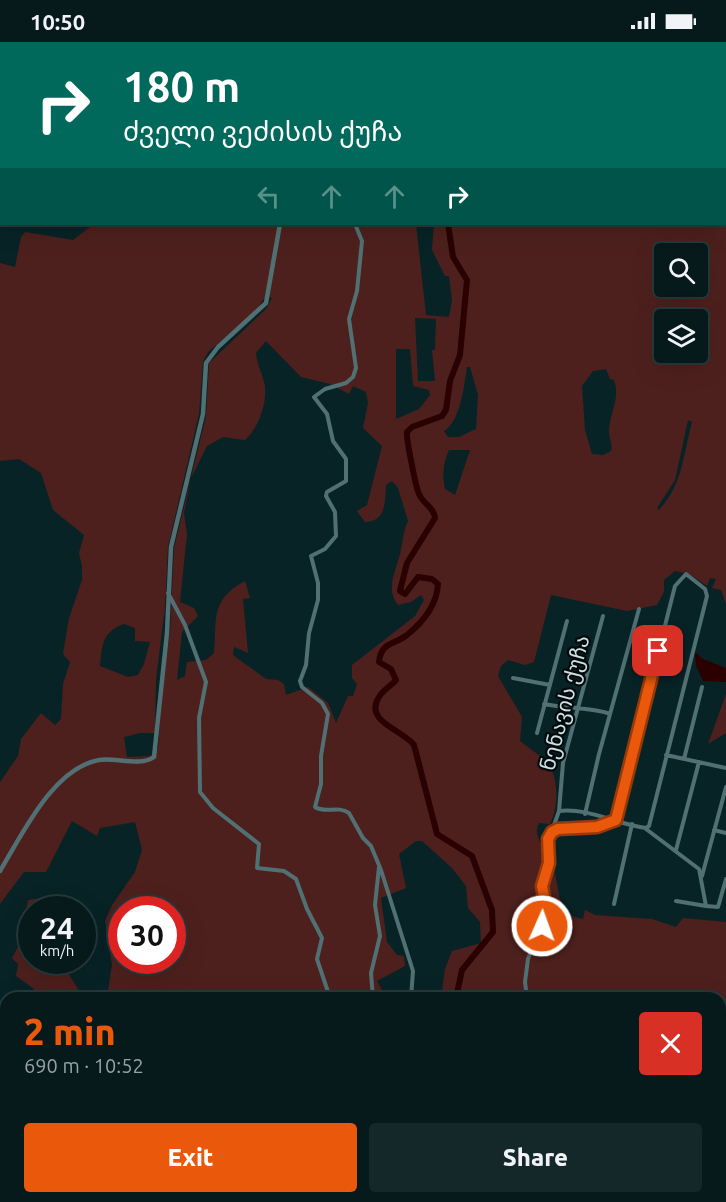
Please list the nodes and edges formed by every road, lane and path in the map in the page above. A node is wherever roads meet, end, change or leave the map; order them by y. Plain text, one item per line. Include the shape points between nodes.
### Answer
1 (280, 225) edge
2 (355, 225) edge
3 (168, 593) junction
4 (639, 609) dead end
5 (603, 616) dead end
6 (567, 621) dead end
7 (513, 678) dead end
8 (550, 685) junction
9 (702, 687) dead end
10 (544, 704) junction
11 (576, 710) junction
12 (610, 714) junction
13 (537, 733) dead end
14 (666, 755) junction
15 (684, 759) junction
16 (699, 762) junction
17 (726, 768) edge
18 (726, 787) edge
19 (724, 800) edge
20 (559, 811) junction
21 (585, 814) junction
22 (613, 820) junction
23 (632, 824) junction
24 (646, 828) junction
25 (714, 830) junction
26 (552, 832) junction
27 (726, 833) edge
28 (676, 850) junction
29 (379, 866) junction
30 (0, 871) edge
31 (702, 878) junction
32 (726, 879) edge
33 (676, 901) dead end
34 (614, 904) dead end
35 (706, 906) junction
36 (328, 992) edge
37 (373, 992) edge
38 (411, 992) edge
39 (526, 992) edge

1 - 3 street via 266,303 206,363 203,414 171,547
2 - 29 street via 362,242 357,291 349,319 356,368 346,383 325,389 315,397 327,414 330,433 346,459 348,475 326,496 335,512 336,536 325,549 311,556 318,600 300,681 305,692 322,703 328,714 315,807 342,808 349,813
3 - 30 street via 154,757 145,761 101,759 79,767 47,796
3 - 36 street via 185,625 206,682 199,718 200,792 213,808 259,844 257,868 284,871 296,879 322,938 317,959
4 - 12 street
5 - 11 street, ნენავის ქუჩა
6 - 8 street
7 - 8 street
8 - 10 street
9 - 15 street
10 - 11 street
10 - 13 street
11 - 12 street
11 - 20 street, ნენავის ქუჩა via 560,778
12 - 21 street
14 - 15 street
14 - 22 street via 707,596 705,589 686,574 675,586
14 - 24 street
15 - 16 street
16 - 17 street
16 - 28 street
18 - 19 street
19 - 25 street
20 - 21 street
20 - 26 street, ნენავის ქუჩა
21 - 22 street
22 - 23 street
22 - 26 street via 597,827
23 - 24 street
23 - 34 street
24 - 28 street
25 - 27 street
25 - 31 street
26 - 39 street, ნენავის ქუჩა via 542,886 545,916 528,959
28 - 31 street via 699,869
29 - 37 street via 375,905 380,936 371,973
29 - 38 street via 413,971
31 - 35 street
32 - 35 street via 717,908
33 - 35 street

